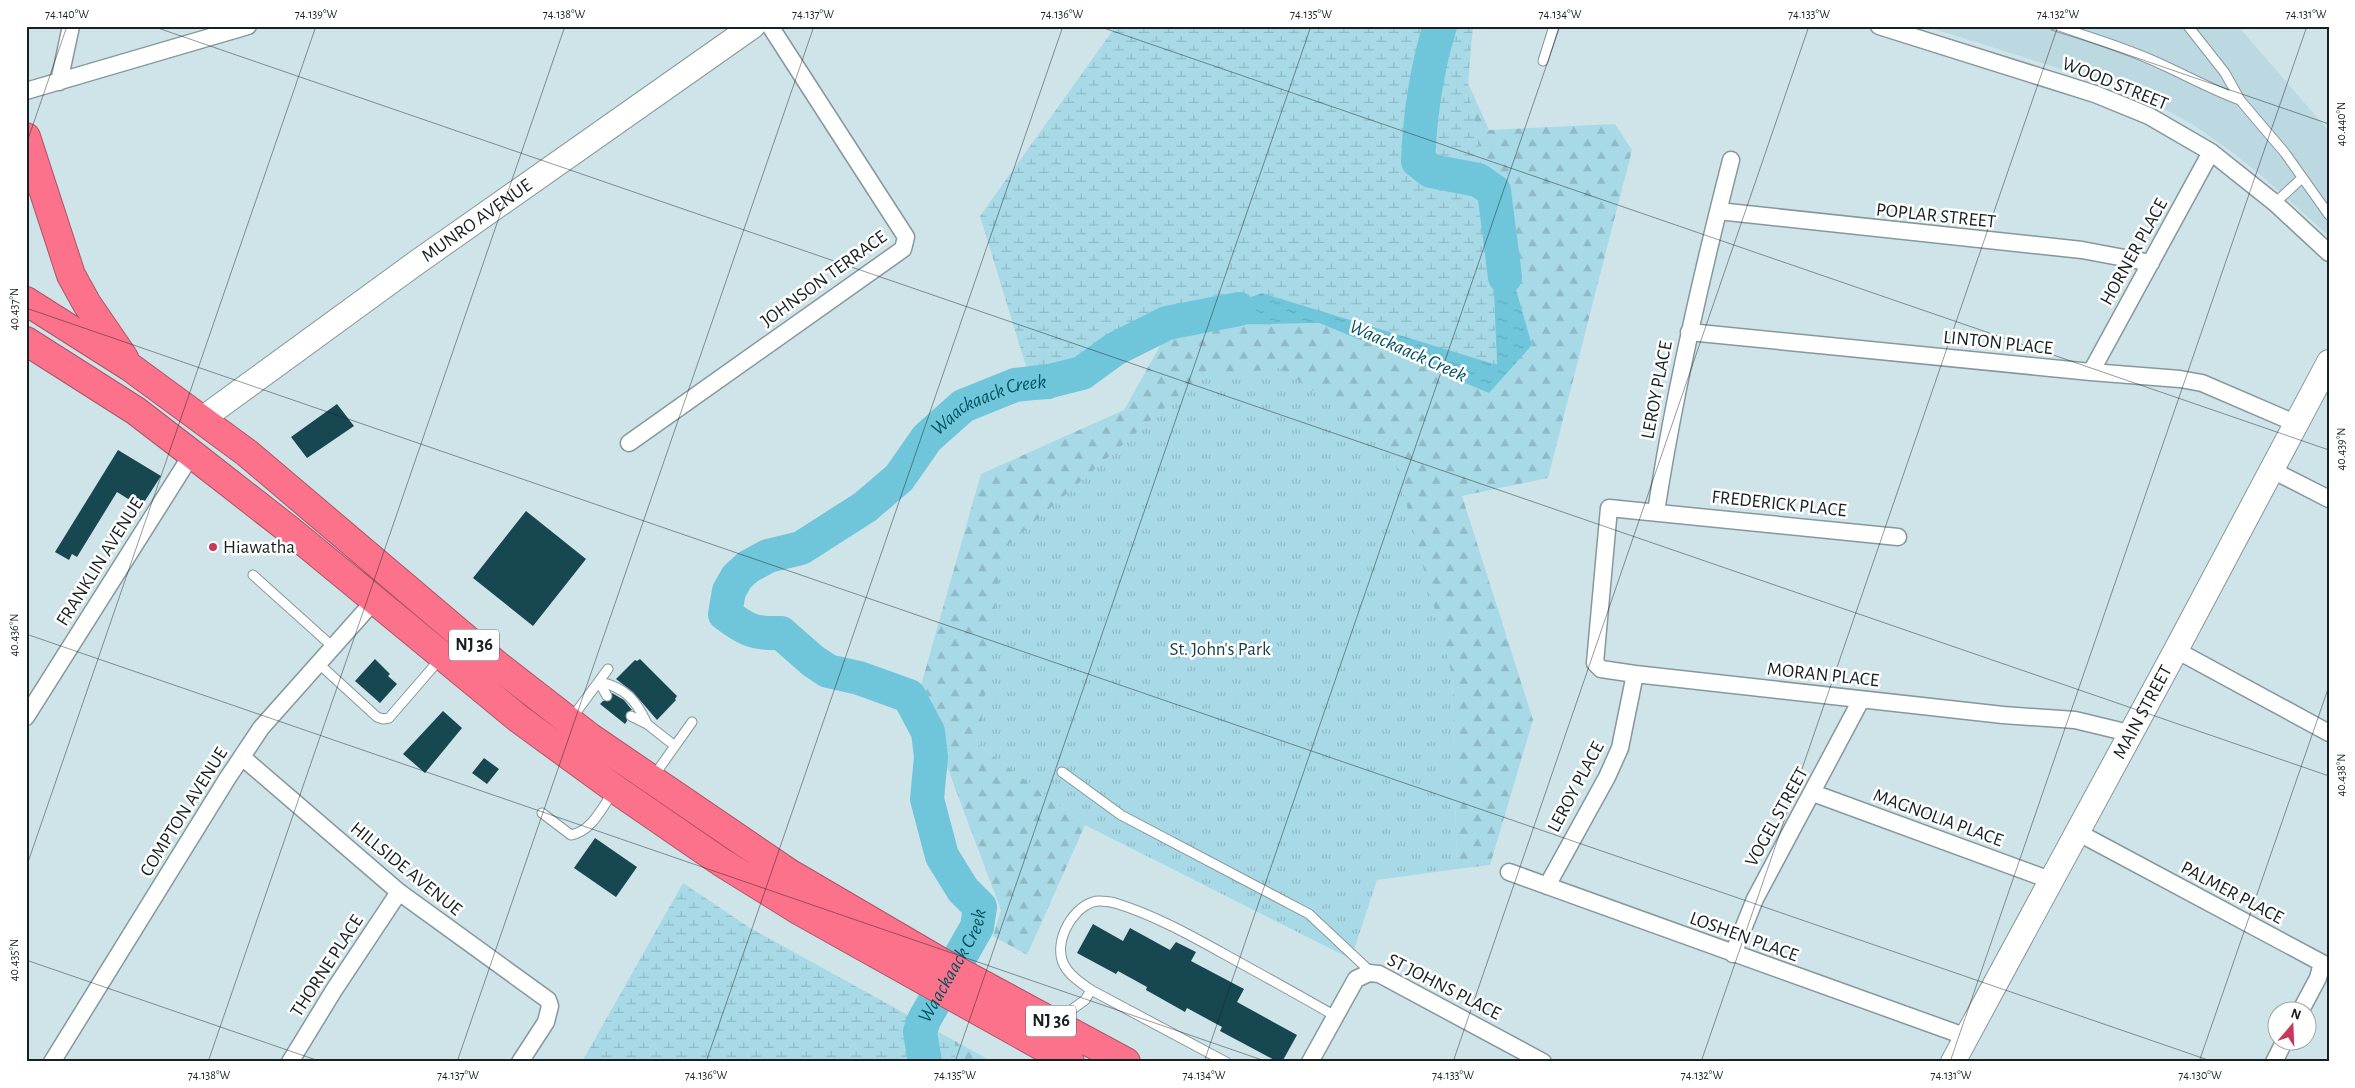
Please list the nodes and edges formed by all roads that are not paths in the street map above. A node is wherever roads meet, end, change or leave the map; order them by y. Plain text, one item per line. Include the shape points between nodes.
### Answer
1 (71, 26) edge
2 (248, 26) edge
3 (753, 26) edge
4 (770, 26) edge
5 (1554, 26) edge
6 (1879, 26) edge
7 (2055, 26) edge
8 (2188, 26) edge
9 (1543, 61) dead end
10 (59, 82) junction
11 (26, 91) edge
12 (2240, 100) junction
13 (26, 137) edge
14 (2211, 152) junction
15 (1731, 160) dead end
16 (2302, 178) junction
17 (2275, 203) junction
18 (1718, 211) junction
19 (2329, 216) edge
20 (2329, 254) edge
21 (2151, 262) junction
22 (26, 301) edge
23 (1689, 332) junction
24 (26, 341) edge
25 (2329, 362) edge
26 (130, 367) junction
27 (2091, 372) junction
28 (202, 419) junction
29 (2295, 423) junction
30 (629, 443) dead end
31 (192, 454) junction
32 (2272, 470) junction
33 (2329, 499) edge
34 (1656, 512) junction
35 (1898, 537) dead end
36 (253, 575) dead end
37 (374, 601) junction
38 (333, 647) junction
39 (2176, 650) junction
40 (442, 657) junction
41 (318, 663) junction
42 (608, 669) dead end
43 (1635, 674) junction
44 (599, 682) junction
45 (607, 696) dead end
46 (1861, 700) junction
47 (631, 716) dead end
48 (26, 717) edge
49 (569, 721) junction
50 (692, 722) dead end
51 (647, 724) junction
52 (2129, 733) junction
53 (2329, 733) edge
54 (674, 746) junction
55 (242, 757) junction
56 (1062, 772) dead end
57 (652, 780) junction
58 (615, 789) junction
59 (1813, 793) junction
60 (542, 814) dead end
61 (2077, 832) junction
62 (1509, 872) dead end
63 (2050, 880) junction
64 (1547, 886) junction
65 (399, 892) junction
66 (1732, 954) junction
67 (2325, 965) edge
68 (933, 972) junction
69 (1372, 974) junction
70 (1091, 990) junction
71 (2306, 1000) edge
72 (1335, 1016) junction
73 (1054, 1022) junction
74 (1967, 1037) junction
75 (2280, 1050) edge
76 (52, 1062) edge
77 (290, 1062) edge
78 (520, 1062) edge
79 (1070, 1062) edge
80 (1126, 1062) edge
81 (1225, 1062) edge
82 (1310, 1062) edge
83 (1543, 1062) edge
84 (1953, 1062) edge
85 (2274, 1062) edge

1 - 10 street
2 - 10 street
3 - 28 street, MUNRO AVENUE via 416,263
4 - 30 street, JOHNSON TERRACE via 906,237 903,249
5 - 9 lane
6 - 14 street, WOOD STREET via 2095,94 2148,116
7 - 12 lane via 2095,38
8 - 12 lane via 2225,73
10 - 11 street
12 - 16 lane
13 - 26 highway via 71,275
14 - 17 street, WOOD STREET
14 - 21 street, HORNER PLACE
15 - 18 street, LEROY PLACE
16 - 17 lane
16 - 19 lane
17 - 20 street, WOOD STREET
18 - 21 street, POPLAR STREET via 2082,250
18 - 23 street, LEROY PLACE
21 - 27 street, HORNER PLACE
22 - 26 highway, NJ 36
23 - 27 street, LINTON PLACE
23 - 34 street, LEROY PLACE
24 - 31 highway, NJ 36 via 136,411
25 - 29 street, MAIN STREET
26 - 28 highway, NJ 36
27 - 29 street, LINTON PLACE via 2202,383
28 - 49 highway, NJ 36 via 497,665
29 - 32 street, MAIN STREET
31 - 37 highway, NJ 36
31 - 48 street, FRANKLIN AVENUE
32 - 33 street
32 - 39 street, MAIN STREET
34 - 35 street, FREDERICK PLACE
34 - 43 street, MORAN PLACE via 1609,508 1595,663 1601,669
36 - 38 lane
37 - 38 street, COMPTON AVENUE
37 - 40 highway, NJ 36
38 - 41 street, COMPTON AVENUE
39 - 52 street, MAIN STREET
39 - 53 street
40 - 41 lane via 390,718 383,719
40 - 58 highway, NJ 36 via 519,719
41 - 55 street, COMPTON AVENUE via 267,721
42 - 44 lane
43 - 46 street, MORAN PLACE
43 - 64 street, LEROY PLACE via 1620,748
44 - 45 lane
44 - 49 lane
44 - 51 lane via 617,686 639,707
46 - 52 street, MORAN PLACE via 2075,720
46 - 59 street, VOGEL STREET
47 - 51 lane
49 - 57 highway, NJ 36
50 - 54 lane
51 - 54 lane
52 - 61 street, MAIN STREET
54 - 57 lane
55 - 65 street, HILLSIDE AVENUE
55 - 76 street, COMPTON AVENUE
56 - 69 lane via 1121,815 1309,914
57 - 68 highway, NJ 36
58 - 60 lane via 589,826 579,834 571,835
58 - 68 highway, NJ 36 via 721,862 800,911
59 - 63 street, MAGNOLIA PLACE
59 - 66 street, VOGEL STREET via 1755,898
61 - 63 street, MAIN STREET
61 - 67 street, PALMER PLACE
62 - 64 street, LOSHEN PLACE
63 - 74 street, MAIN STREET
64 - 66 street, LOSHEN PLACE
65 - 77 street, THORNE PLACE
65 - 78 street, HILLSIDE AVENUE via 538,992 550,1006 546,1022
66 - 74 street, LOSHEN PLACE
67 - 71 street, PALMER PLACE
68 - 73 highway, NJ 36 via 975,980
68 - 79 highway, NJ 36 via 961,1003
69 - 72 street, ST JOHNS PLACE via 1356,978
69 - 83 street, ST JOHNS PLACE via 1379,974 1408,988
70 - 72 lane via 1072,976 1063,964 1062,938 1078,912 1093,902 1114,902 1173,926
70 - 73 lane via 1085,1000
70 - 81 lane
72 - 82 street, ST JOHNS PLACE
73 - 80 highway, NJ 36
74 - 84 street, MAIN STREET
75 - 85 street

